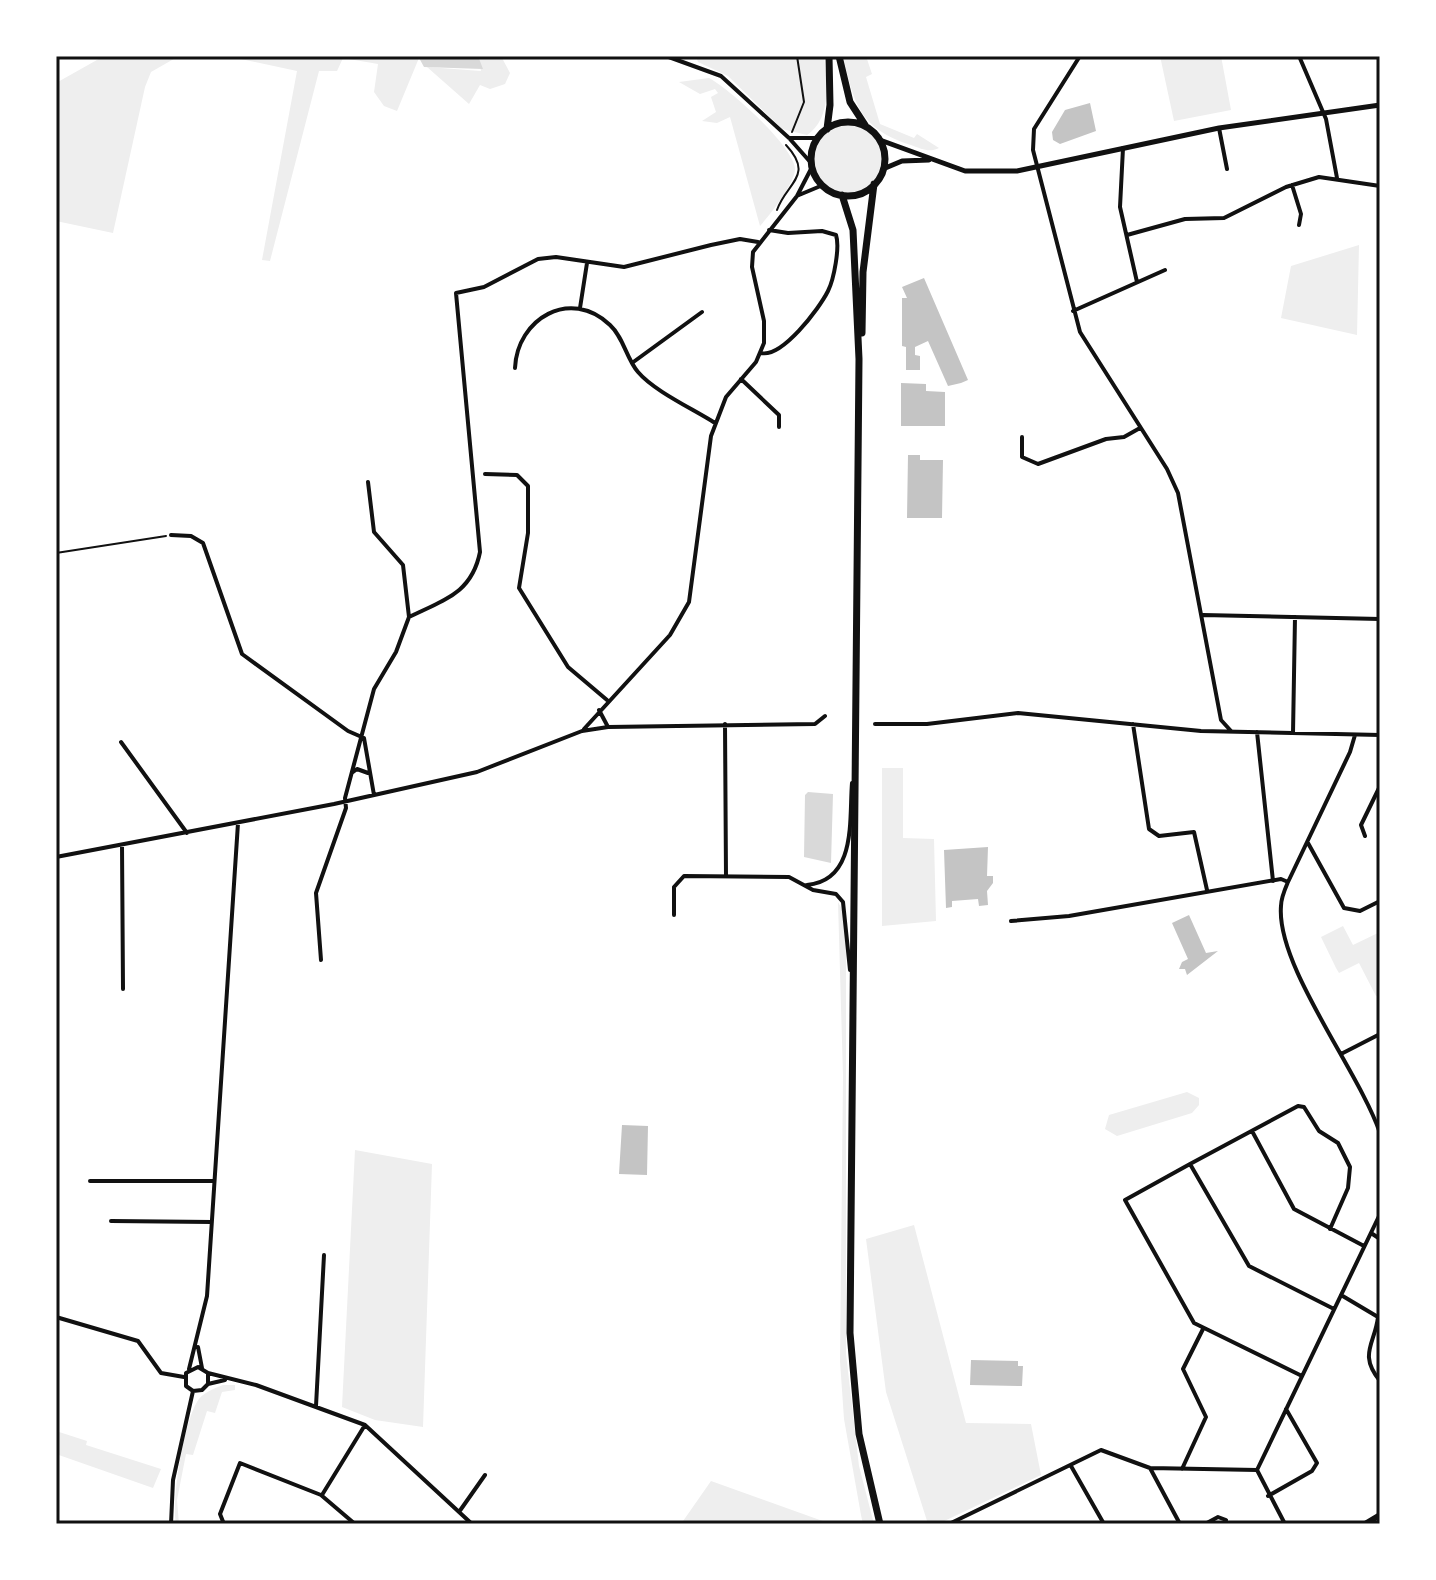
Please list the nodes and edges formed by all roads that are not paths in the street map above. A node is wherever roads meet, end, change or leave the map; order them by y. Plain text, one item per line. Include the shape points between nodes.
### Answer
1 (666, 56) edge
2 (829, 56) edge
3 (839, 56) edge
4 (1080, 56) edge
5 (1299, 56) edge
6 (1380, 105) edge
7 (1324, 114) junction
8 (866, 127) junction
9 (1219, 128) junction
10 (827, 129) junction
11 (789, 138) junction
12 (817, 138) junction
13 (880, 140) junction
14 (1123, 148) junction
15 (929, 160) junction
16 (812, 166) junction
17 (1038, 167) junction
18 (883, 169) junction
19 (1227, 169) dead end
20 (1337, 178) junction
21 (874, 184) junction
22 (823, 185) junction
23 (1292, 185) junction
24 (1380, 186) edge
25 (842, 195) junction
26 (797, 196) junction
27 (1299, 225) dead end
28 (768, 230) junction
29 (1127, 235) junction
30 (758, 242) junction
31 (587, 263) junction
32 (1165, 270) dead end
33 (1137, 282) junction
34 (580, 309) junction
35 (1073, 311) junction
36 (702, 312) dead end
37 (761, 353) junction
38 (859, 359) junction
39 (632, 363) junction
40 (515, 368) dead end
41 (741, 379) junction
42 (715, 423) junction
43 (779, 427) dead end
44 (1140, 428) junction
45 (1022, 437) dead end
46 (485, 474) dead end
47 (368, 482) dead end
48 (171, 535) road end
49 (1202, 615) junction
50 (409, 617) junction
51 (1295, 617) junction
52 (1380, 620) edge
53 (607, 700) junction
54 (599, 710) junction
55 (825, 716) dead end
56 (725, 724) junction
57 (875, 724) dead end
58 (1133, 724) junction
59 (608, 727) junction
60 (582, 731) junction
61 (1231, 731) junction
62 (1257, 732) junction
63 (1293, 733) junction
64 (1355, 734) junction
65 (1380, 735) edge
66 (360, 737) junction
67 (121, 742) dead end
68 (858, 746) junction
69 (368, 773) junction
70 (351, 774) junction
71 (1380, 786) edge
72 (374, 795) junction
73 (346, 801) junction
74 (238, 823) junction
75 (187, 833) junction
76 (1365, 836) dead end
77 (1307, 841) junction
78 (122, 845) junction
79 (56, 850) edge
80 (59, 857) edge
81 (726, 876) junction
82 (1273, 881) junction
83 (1288, 882) junction
84 (807, 885) junction
85 (1207, 890) junction
86 (1380, 901) edge
87 (674, 915) dead end
88 (1011, 921) dead end
89 (321, 960) dead end
90 (123, 989) dead end
91 (854, 1029) junction
92 (1380, 1034) edge
93 (1341, 1054) junction
94 (1252, 1131) junction
95 (1380, 1131) edge
96 (1190, 1164) junction
97 (90, 1181) dead end
98 (214, 1181) junction
99 (1380, 1214) edge
100 (111, 1221) dead end
101 (212, 1222) junction
102 (1330, 1229) junction
103 (1371, 1233) junction
104 (1380, 1239) edge
105 (1364, 1246) junction
106 (324, 1255) dead end
107 (1341, 1295) junction
108 (1334, 1309) junction
109 (56, 1317) edge
110 (1203, 1329) junction
111 (198, 1345) junction
112 (202, 1368) junction
113 (189, 1369) junction
114 (208, 1373) junction
115 (1302, 1376) junction
116 (184, 1377) junction
117 (228, 1380) junction
118 (1380, 1381) edge
119 (208, 1384) junction
120 (193, 1391) junction
121 (316, 1406) junction
122 (1286, 1409) junction
123 (365, 1425) junction
124 (1071, 1466) junction
125 (1150, 1468) junction
126 (1182, 1469) junction
127 (1257, 1470) junction
128 (485, 1475) dead end
129 (321, 1495) junction
130 (1268, 1496) junction
131 (459, 1512) junction
132 (1380, 1515) edge
133 (1226, 1520) dead end
134 (171, 1524) edge
135 (224, 1524) edge
136 (355, 1524) edge
137 (472, 1524) edge
138 (880, 1524) edge
139 (949, 1524) edge
140 (1104, 1524) edge
141 (1180, 1524) edge
142 (1205, 1524) edge
143 (1285, 1524) edge
144 (1365, 1524) edge

1 - 11 street via 721,76
2 - 10 main road
3 - 8 main road via 850,102
4 - 17 street via 1031,136
5 - 7 street
6 - 7 street
7 - 9 street
7 - 20 street
8 - 10 main road via 846,122
8 - 13 main road
9 - 14 street
9 - 19 street
10 - 12 main road
11 - 12 street
11 - 16 street
12 - 16 main road
13 - 15 street
13 - 18 main road
14 - 17 street
14 - 29 street via 1119,198
15 - 17 street via 965,171
15 - 18 street via 902,161
16 - 22 main road
16 - 26 street
17 - 35 street
18 - 21 main road
20 - 23 street
20 - 24 street
21 - 25 main road via 859,194
21 - 38 main road
22 - 25 main road
22 - 26 street
23 - 27 street
23 - 29 street via 1224,218 1185,219
25 - 38 main road via 853,230
26 - 28 street
28 - 30 street
28 - 37 street via 827,231 836,235 837,243 830,286 813,314 776,350
29 - 33 street
30 - 31 street via 740,239 624,267
30 - 37 street via 752,267 764,321
31 - 34 street
31 - 50 street via 550,257 478,289 456,293 480,552 467,585
32 - 33 street
33 - 35 street
34 - 39 street via 608,324
34 - 40 street via 556,311 533,323 516,349
35 - 44 street via 1092,355
36 - 39 street
37 - 41 street
38 - 68 main road
39 - 42 street via 644,377
41 - 42 street
41 - 43 street via 779,415
42 - 53 street via 689,602 670,635
44 - 45 street via 1038,464 1022,457
44 - 49 street via 1178,493
46 - 53 street via 517,475 528,486 528,533 519,588 568,667
47 - 50 street via 374,532 403,565
48 - 66 street via 203,543 242,654
49 - 51 street
49 - 61 street via 1221,720
50 - 66 street via 374,689
51 - 52 street
51 - 63 street
53 - 54 street
54 - 59 street
54 - 60 street
55 - 56 street via 815,724
56 - 59 street
56 - 81 street
57 - 58 street via 1018,713
58 - 61 street
58 - 85 street via 1149,829 1159,836 1194,832
59 - 60 street
60 - 72 street via 477,772
61 - 62 street
62 - 63 street
62 - 82 street
63 - 64 street
64 - 65 street
64 - 77 street
66 - 69 street via 366,741
66 - 70 street
67 - 75 street
68 - 84 street via 844,860 828,879
68 - 91 main road
69 - 70 street via 357,769
69 - 72 street
70 - 73 street
71 - 76 street via 1361,825
72 - 73 street
73 - 74 street
73 - 89 street via 316,893
74 - 75 street
74 - 98 street
75 - 78 street
77 - 83 street
77 - 86 street via 1344,908 1360,911
78 - 80 street
78 - 90 street
79 - 80 street
81 - 84 street via 789,877
81 - 87 street via 680,878 674,887
82 - 83 street
82 - 85 street
83 - 93 street via 1281,904 1285,943
84 - 91 street via 836,894 845,905
85 - 88 street via 1069,916
91 - 138 main road via 851,1363 859,1434
92 - 93 street
93 - 95 street
94 - 96 street
94 - 102 street via 1294,1209
94 - 102 street via 1301,1106 1319,1131 1338,1143 1348,1159 1350,1178
96 - 108 street via 1249,1266
96 - 110 street via 1125,1200 1189,1317
97 - 98 street
98 - 101 street
99 - 103 street
100 - 101 street
101 - 111 street
102 - 105 street
103 - 104 street
103 - 105 street
105 - 107 street
106 - 121 street
107 - 108 street
107 - 118 street via 1378,1317 1368,1349
108 - 115 street
109 - 116 street via 138,1341 161,1373
110 - 115 street
110 - 126 street via 1183,1369 1206,1417
111 - 112 street
111 - 113 street
112 - 113 street
112 - 114 street
113 - 116 street
114 - 117 street
114 - 119 street
115 - 122 street
116 - 120 street
117 - 119 street
117 - 121 street
119 - 120 street
120 - 134 street via 173,1480
121 - 123 street
122 - 127 street
122 - 130 street via 1317,1463
123 - 129 street
123 - 131 street
124 - 125 street via 1101,1450
124 - 139 street
124 - 140 street
125 - 126 street
125 - 141 street
126 - 127 street
127 - 130 street
128 - 131 street
129 - 135 street via 240,1463 220,1514
129 - 136 street
130 - 143 street
131 - 137 street
132 - 144 main road
133 - 142 street via 1218,1517

